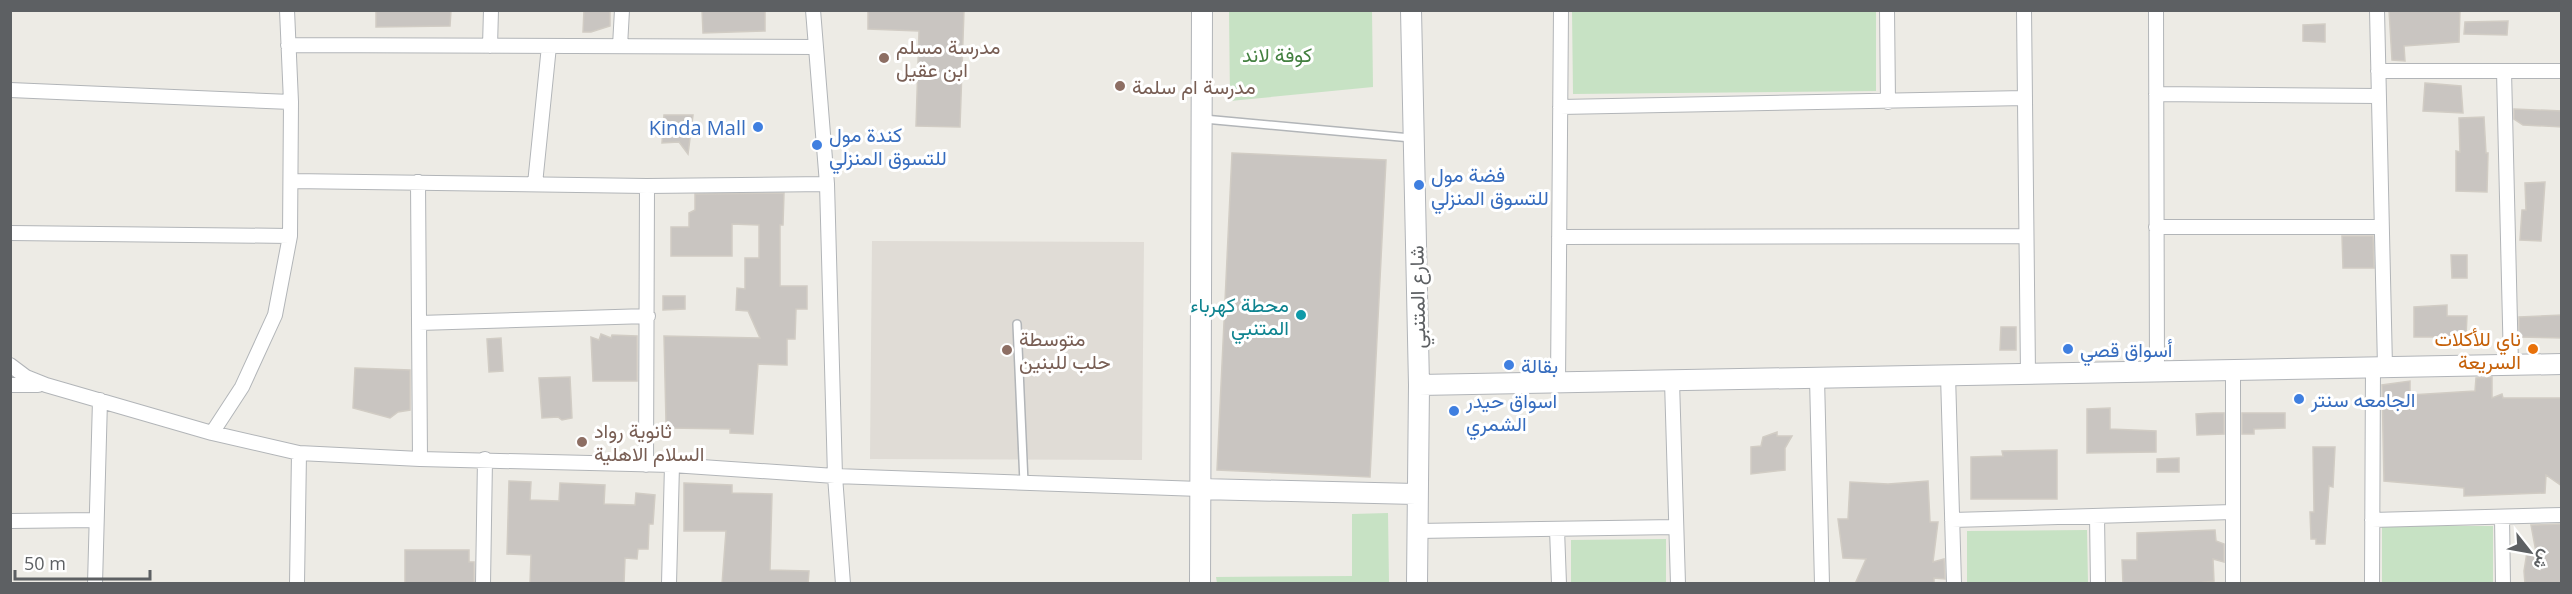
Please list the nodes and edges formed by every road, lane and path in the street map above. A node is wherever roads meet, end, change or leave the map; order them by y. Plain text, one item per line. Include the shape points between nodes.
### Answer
1 (287, 10) edge
2 (491, 10) edge
3 (622, 10) edge
4 (813, 10) edge
5 (1202, 10) edge
6 (1411, 10) edge
7 (1561, 10) edge
8 (1887, 10) edge
9 (2024, 10) edge
10 (2156, 10) edge
11 (2377, 10) edge
12 (288, 45) junction
13 (490, 46) junction
14 (549, 46) junction
15 (620, 46) junction
16 (816, 47) junction
17 (2378, 71) junction
18 (2504, 71) junction
19 (2562, 71) edge
20 (10, 90) edge
21 (2156, 94) junction
22 (2378, 96) junction
23 (2025, 98) junction
24 (291, 102) junction
25 (1888, 102) junction
26 (1560, 107) junction
27 (1202, 119) junction
28 (1413, 138) junction
29 (291, 181) junction
30 (418, 182) junction
31 (535, 184) junction
32 (827, 184) junction
33 (647, 186) junction
34 (2156, 227) junction
35 (2381, 227) junction
36 (10, 233) edge
37 (290, 236) junction
38 (2026, 236) junction
39 (1559, 237) junction
40 (648, 316) junction
41 (419, 322) junction
42 (1017, 324) dead end
43 (2562, 364) edge
44 (10, 365) edge
45 (2511, 365) junction
46 (2379, 367) junction
47 (2234, 370) junction
48 (2157, 371) junction
49 (2028, 374) junction
50 (1948, 375) junction
51 (1817, 378) junction
52 (1672, 381) junction
53 (1558, 383) junction
54 (10, 385) edge
55 (46, 385) junction
56 (1419, 386) junction
57 (100, 400) junction
58 (212, 433) junction
59 (299, 453) junction
60 (420, 459) junction
61 (484, 459) junction
62 (646, 465) junction
63 (672, 465) junction
64 (835, 476) junction
65 (1024, 484) junction
66 (1200, 489) junction
67 (1416, 494) junction
68 (2233, 512) junction
69 (2562, 515) edge
70 (2097, 516) junction
71 (2502, 517) junction
72 (96, 520) junction
73 (1952, 520) junction
74 (2372, 520) junction
75 (10, 521) edge
76 (1676, 527) junction
77 (1557, 529) junction
78 (1417, 531) junction
79 (95, 584) edge
80 (297, 584) edge
81 (483, 584) edge
82 (669, 584) edge
83 (843, 584) edge
84 (1200, 584) edge
85 (1417, 584) edge
86 (1558, 584) edge
87 (1678, 584) edge
88 (1822, 584) edge
89 (1954, 584) edge
90 (2098, 584) edge
91 (2233, 584) edge
92 (2372, 584) edge
93 (2503, 584) edge

1 - 12 street
2 - 13 street
3 - 15 street
4 - 16 street
5 - 27 street
6 - 28 street, شارع المتنبي
7 - 26 street
8 - 25 street
9 - 23 street
10 - 21 street
11 - 17 street
12 - 13 street
12 - 24 street
13 - 14 street
14 - 15 street
14 - 31 street
15 - 16 street
16 - 32 street
17 - 18 street
17 - 22 street
18 - 19 street
18 - 45 street
20 - 24 street
21 - 22 street
21 - 34 street
22 - 35 street
23 - 25 street
23 - 38 street
24 - 29 street
25 - 26 street
26 - 39 street
27 - 28 lane
27 - 66 street
28 - 56 street, شارع المتنبي
29 - 30 street
29 - 37 street
30 - 31 street
30 - 41 street
31 - 33 street
32 - 33 street
32 - 64 street
33 - 40 street
34 - 35 street
34 - 48 street
35 - 46 street
36 - 37 street
37 - 58 street via 275,315 242,387
38 - 39 street
38 - 49 street
39 - 53 street
40 - 41 street
40 - 62 street
41 - 60 street
42 - 65 lane
43 - 45 street
44 - 55 street
45 - 46 street
46 - 47 street
46 - 74 street
47 - 48 street
47 - 68 street
48 - 49 street
49 - 50 street
50 - 51 street
50 - 73 street
51 - 52 street
51 - 88 street
52 - 53 street
52 - 76 street
53 - 56 street
54 - 55 street
55 - 57 street
56 - 67 street, شارع المتنبي
57 - 58 street
57 - 72 street
58 - 59 street
59 - 60 street
59 - 80 street
60 - 61 street
61 - 62 street
61 - 81 street
62 - 63 street
63 - 64 street
63 - 82 street
64 - 65 street
64 - 83 street
65 - 66 street
66 - 67 street
66 - 84 street
67 - 78 street, شارع المتنبي
68 - 70 street
68 - 91 street
69 - 71 street
70 - 73 street
70 - 90 street
71 - 74 street
71 - 93 street
72 - 75 street
72 - 79 street
73 - 89 street
74 - 92 street
76 - 77 street
76 - 87 street
77 - 78 street
77 - 86 street
78 - 85 street, شارع المتنبي

